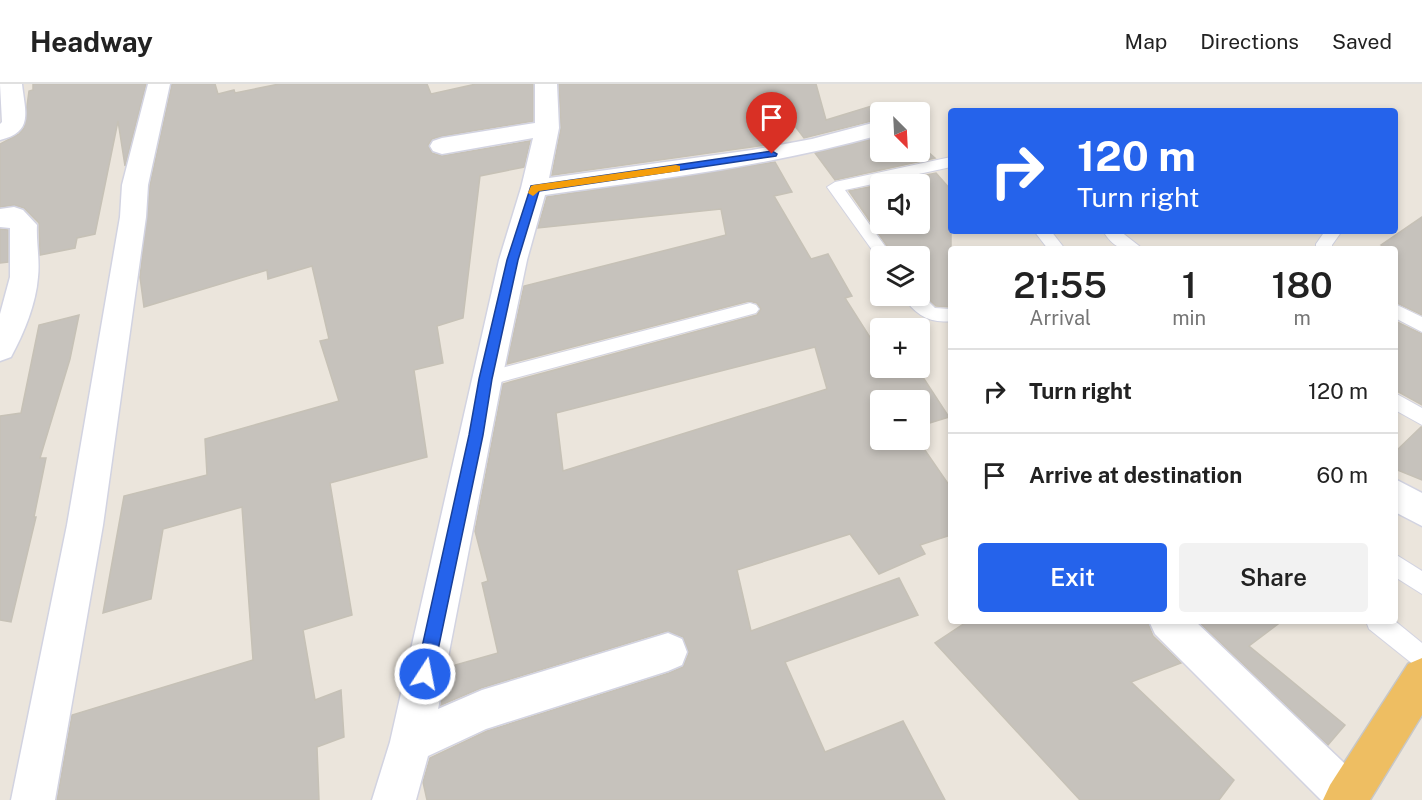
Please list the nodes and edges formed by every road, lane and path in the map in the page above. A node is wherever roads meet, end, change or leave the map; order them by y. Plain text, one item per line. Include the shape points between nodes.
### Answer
1 (11, 84) edge
2 (159, 84) edge
3 (546, 84) edge
4 (547, 128) junction
5 (870, 131) edge
6 (0, 133) edge
7 (442, 146) dead end
8 (948, 163) edge
9 (534, 188) junction
10 (0, 218) edge
11 (1044, 234) edge
12 (1114, 234) edge
13 (877, 246) edge
14 (1054, 246) edge
15 (1129, 246) edge
16 (921, 306) edge
17 (750, 309) dead end
18 (1398, 312) edge
19 (948, 316) edge
20 (1422, 325) edge
21 (0, 349) edge
22 (486, 379) junction
23 (1398, 403) edge
24 (1422, 417) edge
25 (1398, 496) edge
26 (1422, 511) edge
27 (1398, 566) edge
28 (1422, 584) edge
29 (1171, 624) edge
30 (1381, 624) edge
31 (668, 652) dead end
32 (1422, 657) edge
33 (1422, 678) edge
34 (411, 742) junction
35 (1347, 798) edge
36 (33, 800) edge
37 (394, 800) edge

1 - 6 street via 14,122
2 - 36 street via 135,185 134,217 85,525
3 - 4 street
4 - 7 street
4 - 9 street
5 - 9 street via 752,158
8 - 13 lane via 835,187
9 - 22 street
10 - 21 street via 14,216 24,225 24,277
11 - 14 lane
12 - 15 lane
16 - 19 lane via 928,313
17 - 22 lane
18 - 20 lane
22 - 34 street
23 - 24 lane
25 - 26 street
27 - 28 lane
29 - 35 street
30 - 32 lane
31 - 34 street via 482,710
33 - 35 highway
34 - 37 street

